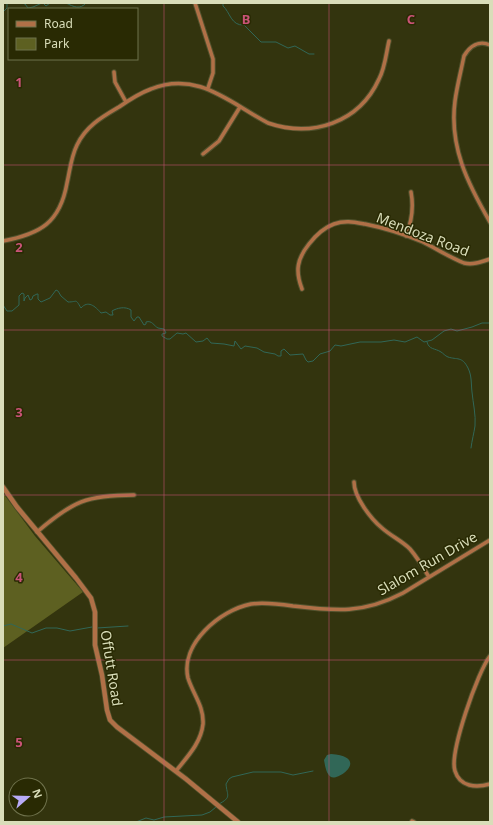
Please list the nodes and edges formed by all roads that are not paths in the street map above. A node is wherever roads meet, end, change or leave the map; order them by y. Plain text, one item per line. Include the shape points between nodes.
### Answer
1 (195, 3) edge
2 (389, 41) dead end
3 (490, 45) edge
4 (114, 72) dead end
5 (208, 88) junction
6 (126, 102) junction
7 (240, 107) junction
8 (203, 154) dead end
9 (411, 192) dead end
10 (490, 222) edge
11 (406, 236) junction
12 (3, 241) edge
13 (490, 259) edge
14 (302, 289) dead end
15 (354, 482) dead end
16 (3, 487) edge
17 (134, 495) dead end
18 (37, 532) junction
19 (490, 540) edge
20 (429, 577) junction
21 (490, 656) edge
22 (176, 771) junction
23 (490, 784) edge
24 (238, 822) edge

1 - 5 street via 213,59 213,73
2 - 7 street via 380,79 370,96 357,109 331,124 310,129 289,128 268,123
3 - 10 street via 480,43 473,46 464,56 454,117 461,163 469,185
4 - 6 street via 115,82
5 - 6 street via 183,83 166,84 150,89
5 - 7 street
6 - 12 street via 94,123 82,136 74,154 63,202 51,220 32,234
7 - 8 street via 219,141
9 - 11 street via 412,215
11 - 13 street, Mendoza Road via 464,263
11 - 14 street, Mendoza Road via 350,221 330,225 314,237 300,257 298,279
15 - 20 street via 355,490 368,513 383,529 409,549
16 - 18 street, Offutt Road
17 - 18 street via 106,495 83,501 62,511
18 - 22 street, Offutt Road via 92,601 95,612 95,645 109,718 117,727
19 - 20 street, Slalom Run Drive
20 - 22 street, Slalom Run Drive via 392,599 362,608 335,610 259,603 238,608 219,618 196,641 189,656 189,680 201,707 203,726 197,744
21 - 23 street via 469,700 453,762 456,774 465,784 477,787
22 - 24 street, Offutt Road

